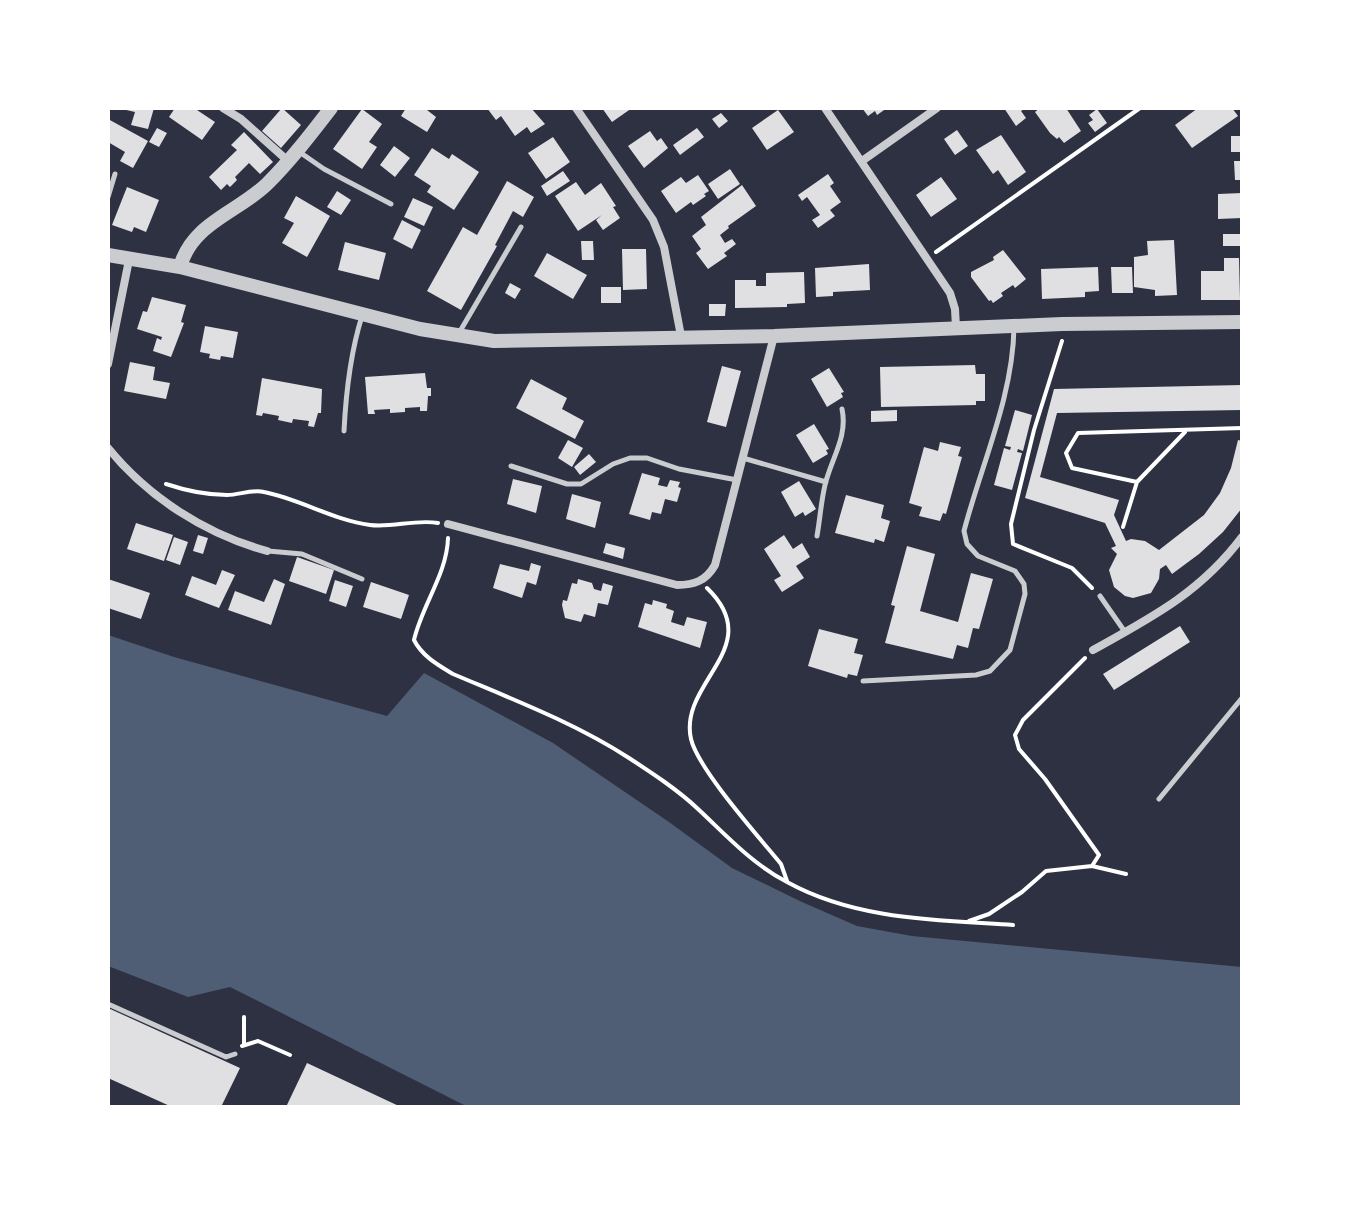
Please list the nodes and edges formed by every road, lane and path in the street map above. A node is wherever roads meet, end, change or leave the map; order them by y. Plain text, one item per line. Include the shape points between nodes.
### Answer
1 (223, 108) edge
2 (331, 108) edge
3 (576, 108) edge
4 (825, 108) edge
5 (937, 108) edge
6 (1140, 108) edge
7 (293, 155) junction
8 (862, 161) junction
9 (115, 174) dead end
10 (108, 197) edge
11 (391, 204) dead end
12 (521, 227) dead end
13 (108, 255) edge
14 (927, 258) junction
15 (129, 260) junction
16 (180, 267) junction
17 (362, 315) junction
18 (1242, 322) edge
19 (1062, 324) junction
20 (1014, 326) junction
21 (956, 328) junction
22 (457, 336) junction
23 (681, 336) junction
24 (774, 336) junction
25 (108, 364) edge
26 (842, 409) dead end
27 (1242, 428) edge
28 (344, 431) dead end
29 (1185, 432) junction
30 (108, 448) edge
31 (743, 458) junction
32 (511, 466) dead end
33 (737, 480) junction
34 (826, 482) junction
35 (1137, 482) junction
36 (166, 484) dead end
37 (448, 524) junction
38 (1123, 527) dead end
39 (817, 536) dead end
40 (1242, 537) edge
41 (267, 551) joint
42 (362, 579) dead end
43 (700, 581) junction
44 (1100, 596) joint
45 (1125, 632) junction
46 (1093, 650) joint
47 (863, 681) dead end
48 (1242, 698) edge
49 (1159, 799) dead end
50 (1092, 866) junction
51 (1126, 874) dead end
52 (788, 883) junction
53 (964, 922) junction
54 (1013, 925) dead end
55 (108, 1004) edge
56 (244, 1017) dead end
57 (244, 1044) junction
58 (235, 1054) joint
59 (290, 1055) dead end

1 - 7 street
2 - 7 street
3 - 23 street via 653,220 664,247
4 - 8 street
5 - 8 street
6 - 14 path
7 - 11 lane
7 - 16 street via 250,199 196,236
8 - 14 street
9 - 10 lane
12 - 22 lane
13 - 15 street
14 - 21 street via 950,293
15 - 16 street
15 - 25 street
16 - 17 street
17 - 22 street
17 - 28 lane via 347,377
18 - 19 street
19 - 20 street
19 - 44 path via 1062,344 1011,524 1013,544 1072,568
20 - 21 street
20 - 47 lane via 1007,381 964,531 978,556 1015,571 1024,584 1010,650 990,671 976,675
21 - 24 street
22 - 23 street via 535,342
23 - 24 street
24 - 31 street
26 - 34 lane via 845,421
27 - 29 path
29 - 35 path
29 - 35 path via 1078,433 1066,453 1072,468
30 - 41 street via 161,499 242,544
31 - 33 street
31 - 34 lane
32 - 33 lane via 581,484 613,464 647,458
33 - 43 street via 715,565
34 - 39 lane
35 - 38 path
36 - 37 path via 192,493 260,491 372,525
37 - 43 street via 677,585
37 - 52 path via 447,556 416,631 419,650 453,674 556,718 628,757
40 - 45 street via 1226,559 1181,599
41 - 42 lane via 302,554
43 - 52 path via 719,600 729,632 689,723 692,742 703,764 781,864
44 - 45 lane
45 - 46 street
46 - 50 path via 1023,720 1015,735 1019,749 1099,855
48 - 49 lane
50 - 51 path
50 - 53 path via 1046,871 989,914
52 - 53 path via 897,918
53 - 54 path
55 - 58 lane via 226,1057
56 - 57 path
57 - 58 path
57 - 59 path via 258,1041

